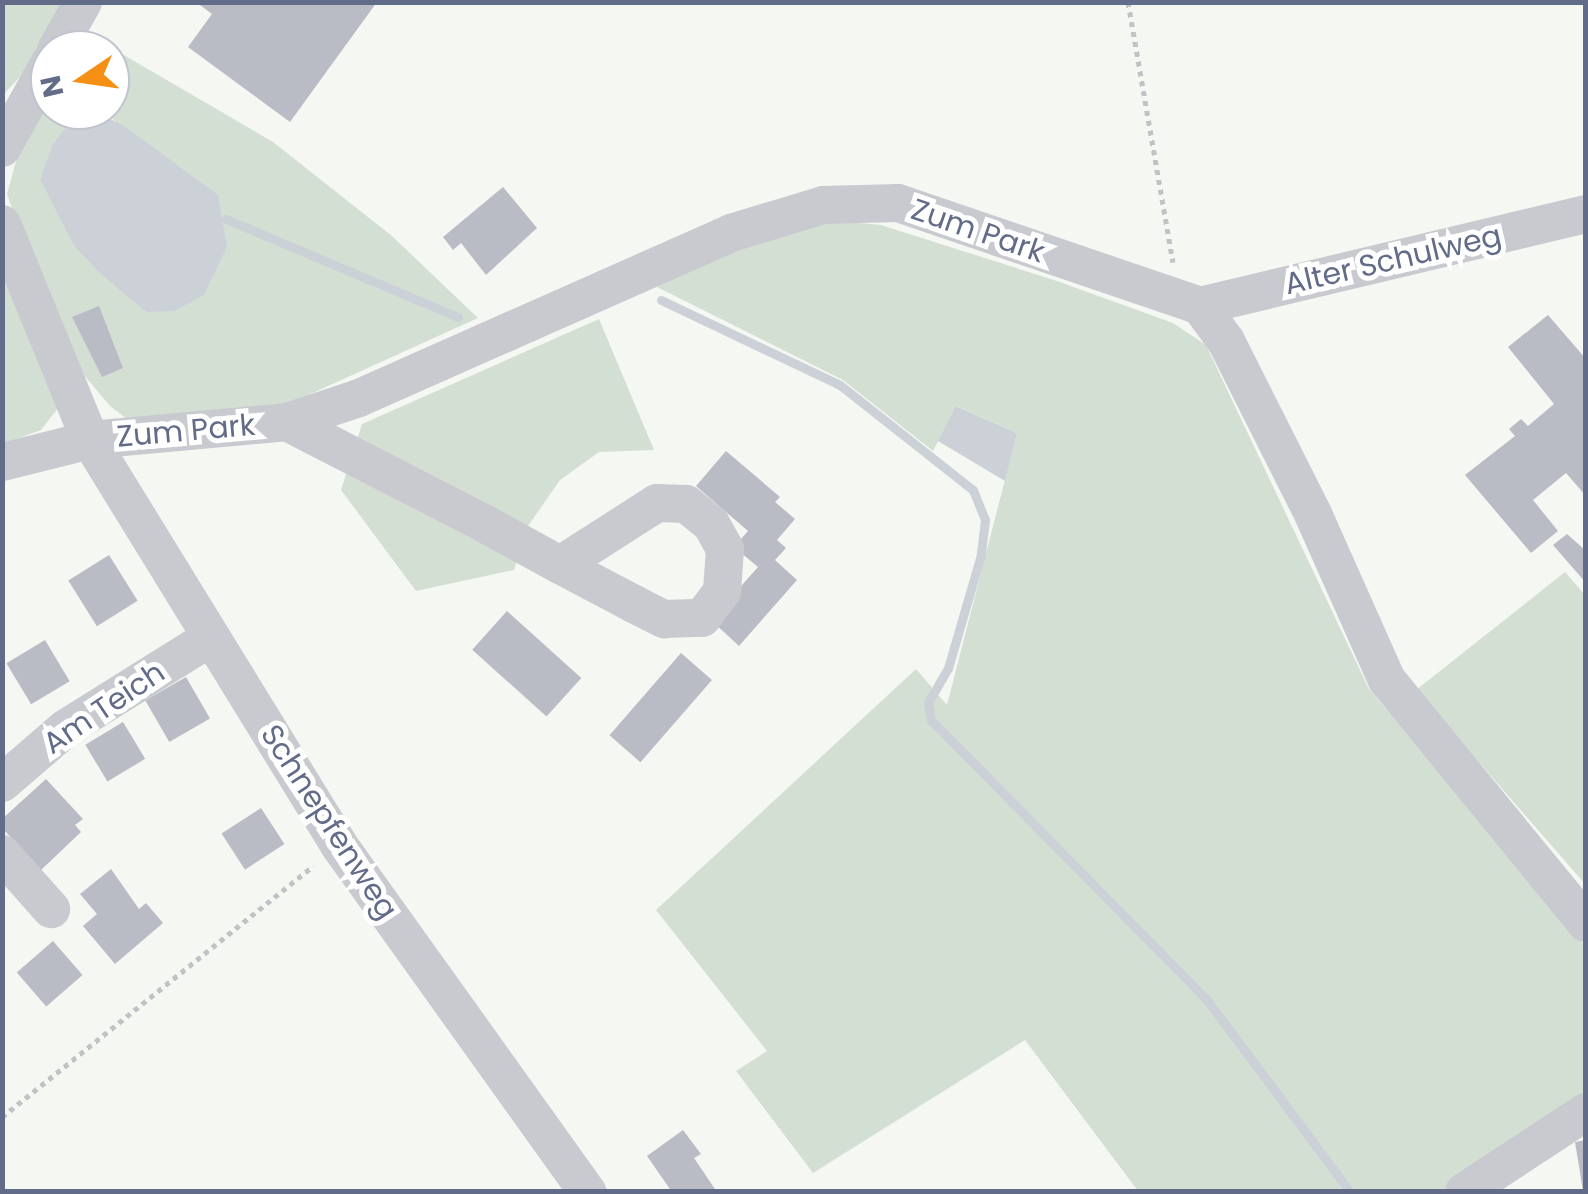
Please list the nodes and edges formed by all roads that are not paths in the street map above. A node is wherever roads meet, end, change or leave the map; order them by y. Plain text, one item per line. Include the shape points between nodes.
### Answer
1 (82, 2) edge
2 (67, 30) edge
3 (30, 98) edge
4 (2, 148) edge
5 (1586, 214) edge
6 (2, 224) edge
7 (1183, 300) junction
8 (288, 422) junction
9 (90, 440) junction
10 (2, 462) edge
11 (560, 565) dead end
12 (210, 638) junction
13 (2, 783) edge
14 (2, 854) edge
15 (51, 909) dead end
16 (1586, 922) edge
17 (1586, 1112) edge
18 (587, 1192) edge
19 (1464, 1192) edge

1 - 2 street
3 - 4 street
5 - 7 street, Alter Schulweg
6 - 9 street, Schnepfenweg
7 - 8 street, Zum Park via 898,204 823,205 731,234 360,398
7 - 16 street via 1244,376 1387,680
8 - 9 street, Zum Park
8 - 11 street
9 - 10 street, Zum Park
9 - 12 street, Schnepfenweg
12 - 13 street, Am Teich via 66,728
12 - 18 street, Schnepfenweg via 339,845
14 - 15 street
17 - 19 street

